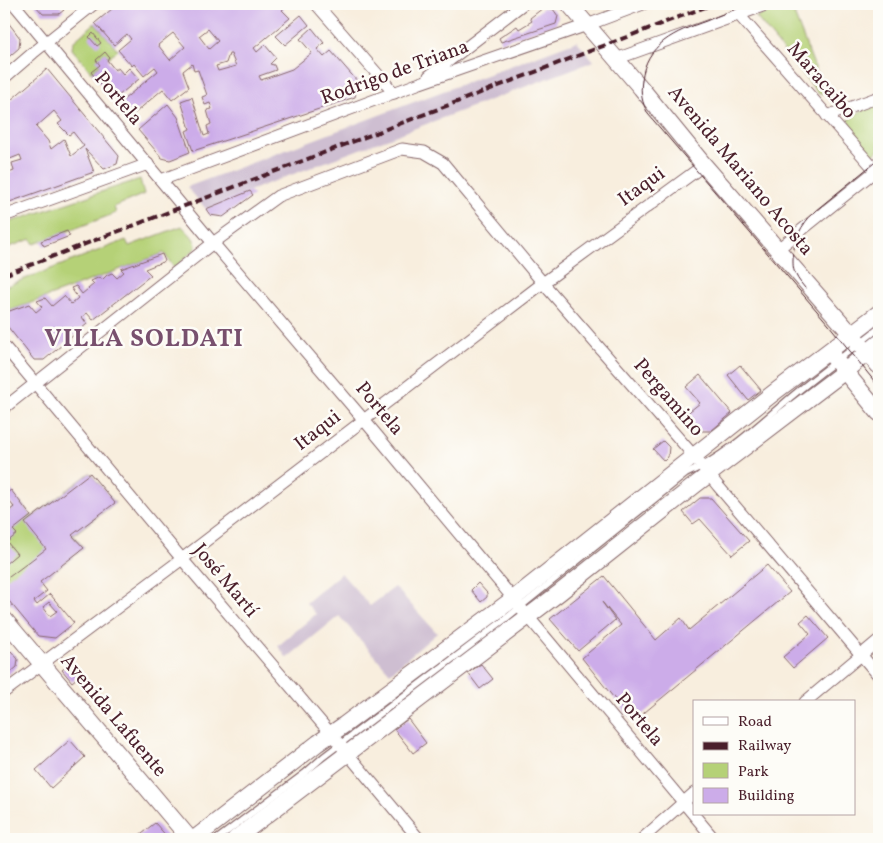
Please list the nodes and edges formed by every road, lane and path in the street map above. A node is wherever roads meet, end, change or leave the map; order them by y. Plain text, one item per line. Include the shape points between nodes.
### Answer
1 (14, 4) edge
2 (94, 4) edge
3 (316, 4) edge
4 (523, 4) edge
5 (569, 4) edge
6 (643, 4) edge
7 (768, 4) edge
8 (740, 15) junction
9 (587, 25) junction
10 (46, 43) junction
11 (616, 58) junction
12 (4, 78) edge
13 (420, 83) junction
14 (394, 93) junction
15 (879, 97) edge
16 (827, 116) junction
17 (148, 164) junction
18 (704, 165) junction
19 (877, 169) edge
20 (161, 180) junction
21 (4, 216) edge
22 (213, 243) junction
23 (778, 248) junction
24 (543, 283) junction
25 (879, 313) edge
26 (879, 328) edge
27 (865, 343) edge
28 (4, 346) edge
29 (837, 361) junction
30 (879, 366) edge
31 (35, 383) junction
32 (4, 408) edge
33 (879, 413) edge
34 (364, 420) junction
35 (702, 466) junction
36 (182, 559) junction
37 (521, 607) junction
38 (4, 619) edge
39 (879, 640) edge
40 (862, 655) junction
41 (41, 663) junction
42 (879, 676) edge
43 (4, 692) edge
44 (807, 700) edge
45 (340, 744) junction
46 (693, 794) edge
47 (683, 803) junction
48 (693, 815) edge
49 (694, 816) edge
50 (192, 839) edge
51 (217, 839) edge
52 (235, 839) edge
53 (419, 839) edge
54 (642, 839) edge
55 (714, 839) edge

1 - 10 street, Portela
2 - 10 street
3 - 14 street
4 - 13 street
5 - 9 main road, Avenida Mariano Acosta
6 - 9 street, Rodrigo de Triana
7 - 8 street
8 - 11 street
8 - 16 street, Maracaibo
9 - 11 main road, Avenida Mariano Acosta
9 - 13 street, Rodrigo de Triana
10 - 12 street
10 - 17 street, Portela
11 - 18 main road, Avenida Mariano Acosta
13 - 14 street, Rodrigo de Triana
14 - 20 street, Rodrigo de Triana
15 - 16 street
16 - 19 street, Maracaibo
17 - 20 street, Portela
17 - 21 street
18 - 23 main road, Avenida Mariano Acosta
18 - 24 street, Itaqui
19 - 23 street
20 - 22 street, Portela
22 - 24 street, Pergamino via 278,196 402,149 424,152 443,163
22 - 31 street
22 - 34 street, Portela
23 - 27 main road, Avenida Mariano Acosta
24 - 34 street, Itaqui
24 - 35 street, Pergamino
25 - 27 main road
26 - 27 lane
27 - 29 main road
27 - 29 main road
27 - 30 main road, Avenida Mariano Acosta
28 - 31 street, José Martí
29 - 33 main road
29 - 35 main road
29 - 35 main road
31 - 32 street
31 - 36 street, José Martí
34 - 36 street, Itaqui
34 - 37 street, Portela
35 - 37 main road via 559,593
35 - 37 main road via 680,468
35 - 40 street, Pergamino
36 - 41 street, Itaqui
36 - 45 street, José Martí
37 - 45 main road
37 - 45 main road
37 - 47 street, Portela
38 - 41 main road, Avenida Lafuente
39 - 40 street
40 - 42 street, Pergamino
40 - 44 street
41 - 43 street, Itaqui
41 - 50 main road, Avenida Lafuente
45 - 50 main road via 318,743
45 - 51 lane
45 - 52 main road via 329,769
45 - 53 street, José Martí
46 - 47 street
47 - 48 street, Portela
47 - 54 street
49 - 55 street, Portela

